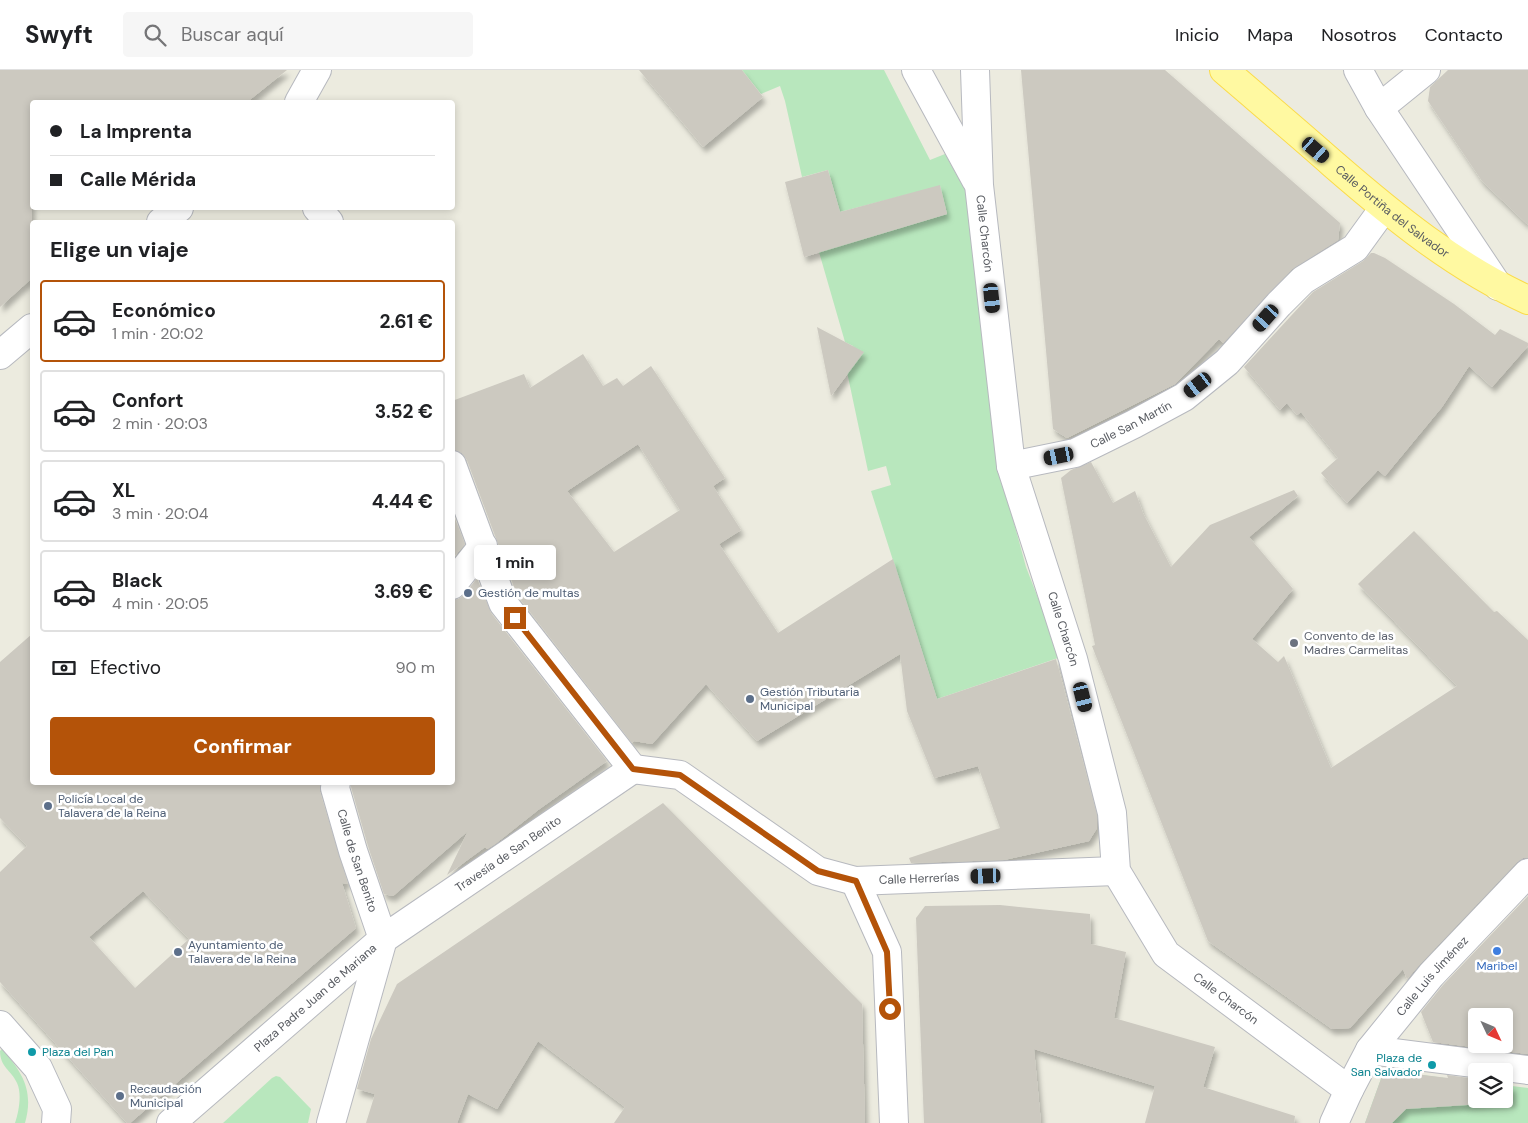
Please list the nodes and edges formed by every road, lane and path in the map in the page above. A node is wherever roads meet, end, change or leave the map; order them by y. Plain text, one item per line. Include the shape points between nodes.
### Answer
1 (317, 70) edge
2 (916, 70) edge
3 (975, 70) edge
4 (1224, 70) edge
5 (1358, 70) edge
6 (1426, 70) edge
7 (300, 100) edge
8 (1380, 108) junction
9 (979, 185) junction
10 (1384, 208) junction
11 (176, 210) edge
12 (320, 210) edge
13 (164, 220) edge
14 (327, 220) edge
15 (1498, 286) junction
16 (1528, 300) edge
17 (30, 330) edge
18 (0, 355) edge
19 (1011, 466) junction
20 (455, 473) edge
21 (483, 546) junction
22 (455, 581) edge
23 (633, 769) junction
24 (336, 785) edge
25 (1116, 871) junction
26 (1528, 873) edge
27 (856, 881) junction
28 (383, 939) junction
29 (0, 1025) edge
30 (1370, 1050) junction
31 (1528, 1070) edge
32 (1349, 1090) junction
33 (56, 1123) edge
34 (172, 1123) edge
35 (331, 1123) edge
36 (894, 1123) edge
37 (1334, 1123) edge

1 - 7 street
2 - 9 street, Calle Charcón
3 - 9 street, Calle Charcón
4 - 10 main road, Calle Portiña del Salvador
5 - 8 street, Calle Portiña del Salvador
6 - 8 street
8 - 15 street, Calle Portiña del Salvador
9 - 19 street, Calle Charcón
10 - 15 main road, Calle Portiña del Salvador via 1439,249
10 - 19 street, Calle San Martín via 1354,248 1303,280 1227,362 1184,396 1075,452
11 - 13 street
12 - 14 street
15 - 16 main road, Calle Portiña del Salvador
17 - 18 street
19 - 25 street, Calle Charcón via 1075,668 1112,813
20 - 21 street
21 - 22 street
21 - 23 street via 504,603
23 - 27 street, Calle Herrerías via 680,775 818,871
23 - 28 street, Travesía de San Benito
24 - 28 street, Calle de San Benito via 353,851
25 - 27 street, Calle Herrerías
25 - 32 street, Calle Charcón via 1166,954
26 - 30 street, Calle Luis Jiménez via 1431,976
27 - 36 street via 887,952
28 - 34 street, Plaza Padre Juan de Mariana
28 - 35 street, Plaza Padre Juan de Mariana
29 - 33 street via 38,1068 57,1109
30 - 31 street
30 - 32 street, Calle Luis Jiménez
32 - 37 street, Calle Luis Jiménez

